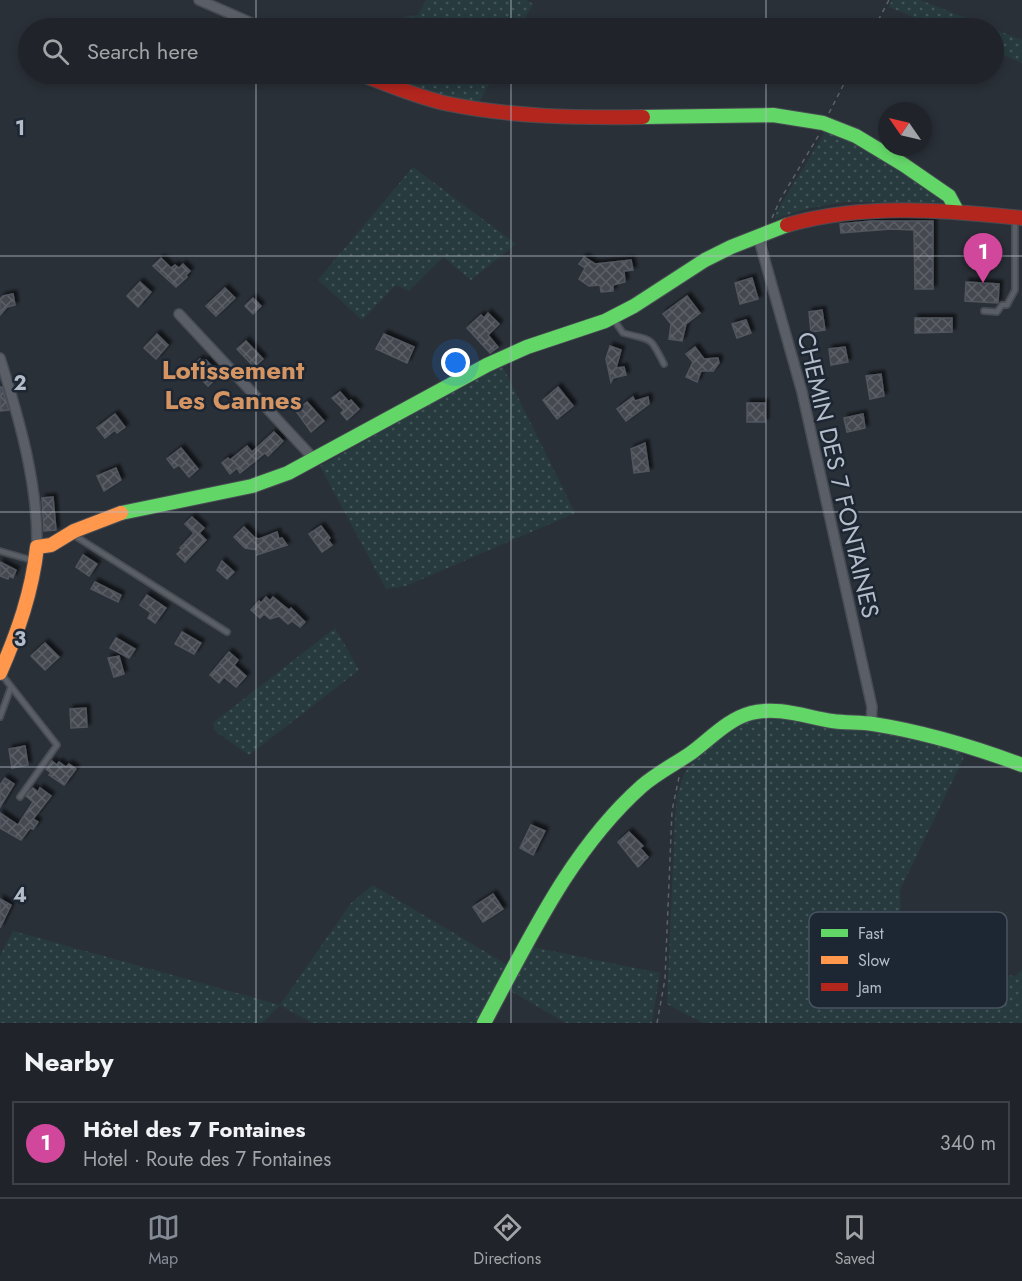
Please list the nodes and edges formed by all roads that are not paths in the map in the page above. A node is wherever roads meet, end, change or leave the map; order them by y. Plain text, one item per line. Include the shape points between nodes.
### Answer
1 (199, 0) edge
2 (240, 18) edge
3 (387, 84) edge
4 (957, 212) junction
5 (1018, 217) edge
6 (764, 234) junction
7 (984, 310) dead end
8 (179, 314) dead end
9 (613, 317) junction
10 (0, 358) edge
11 (664, 364) dead end
12 (315, 460) junction
13 (70, 533) junction
14 (0, 551) edge
15 (37, 554) junction
16 (227, 632) dead end
17 (0, 673) edge
18 (11, 687) junction
19 (0, 717) edge
20 (871, 724) junction
21 (1022, 765) edge
22 (20, 797) dead end
23 (484, 1023) edge

1 - 2 street
3 - 4 street via 444,104 522,116 755,115 824,123 860,139 949,196
4 - 5 street
4 - 6 street via 912,209 841,213 810,218
5 - 7 lane via 1015,290 1007,305 997,312
6 - 9 street via 705,260
6 - 20 street, CHEMIN DES 7 FONTAINES via 872,707
8 - 12 street
9 - 11 lane via 623,333 651,342
9 - 12 street via 487,365
10 - 15 street via 30,468
12 - 13 street via 252,486 118,514
13 - 15 street
13 - 16 lane
14 - 15 lane
15 - 17 street via 21,623
17 - 18 lane
18 - 19 lane
18 - 22 lane via 57,745
20 - 21 street via 975,747
20 - 23 street via 776,712 753,713 728,723 644,785 600,829 570,868

